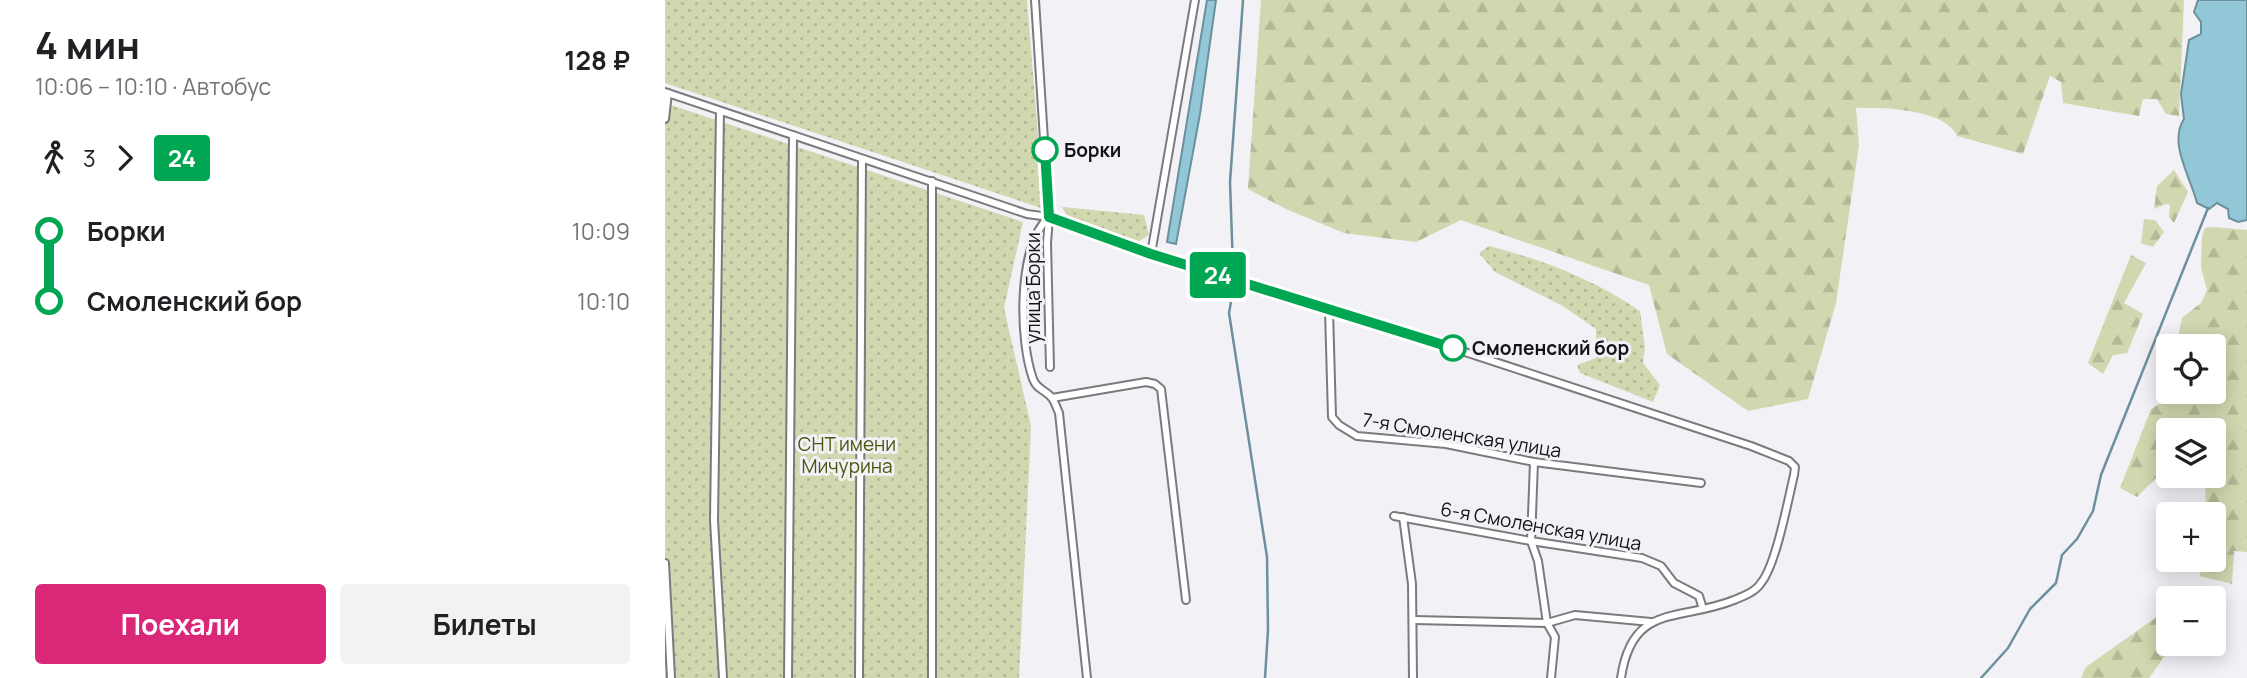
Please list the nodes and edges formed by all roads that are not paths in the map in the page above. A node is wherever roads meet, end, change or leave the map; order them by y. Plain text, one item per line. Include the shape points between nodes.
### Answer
1 (1035, 0) edge
2 (1195, 0) edge
3 (667, 93) edge
4 (720, 111) junction
5 (665, 119) edge
6 (793, 135) junction
7 (862, 159) junction
8 (932, 181) junction
9 (1049, 217) junction
10 (1151, 254) junction
11 (1329, 310) junction
12 (1050, 366) dead end
13 (1052, 398) junction
14 (1534, 462) junction
15 (1701, 483) dead end
16 (1394, 516) dead end
17 (1403, 517) junction
18 (1531, 541) junction
19 (665, 564) edge
20 (1186, 600) dead end
21 (1703, 609) junction
22 (1414, 620) junction
23 (1651, 622) junction
24 (1547, 623) junction
25 (671, 678) edge
26 (723, 678) edge
27 (788, 678) edge
28 (859, 678) edge
29 (932, 678) edge
30 (1087, 678) edge
31 (1413, 678) edge
32 (1551, 678) edge
33 (1621, 678) edge

1 - 9 street, улица Борки
2 - 10 street
3 - 4 street
3 - 5 street
4 - 6 street
4 - 26 street via 714,520
6 - 7 street
6 - 27 street
7 - 8 street
7 - 28 street
8 - 9 street via 1027,214
8 - 29 street
9 - 10 street
9 - 12 street, улица Борки
9 - 13 street via 1035,234 1022,297 1033,379 1038,389
10 - 11 street
11 - 14 street, 7-я Смоленская улица via 1332,417 1345,429 1357,436 1446,444
11 - 21 street via 1789,460 1794,475 1780,534 1761,584 1747,595
13 - 20 street via 1146,382 1161,389
13 - 30 street via 1059,413
14 - 15 street, 7-я Смоленская улица
14 - 18 street
16 - 17 street, 6-я Смоленская улица
17 - 18 street, 6-я Смоленская улица
17 - 22 street
18 - 21 street, 6-я Смоленская улица via 1642,558 1661,566 1674,583 1699,596
18 - 24 street
19 - 25 street
21 - 23 street
22 - 24 street
22 - 31 street
23 - 24 street via 1575,615
23 - 33 street via 1629,648
24 - 32 street via 1555,637

